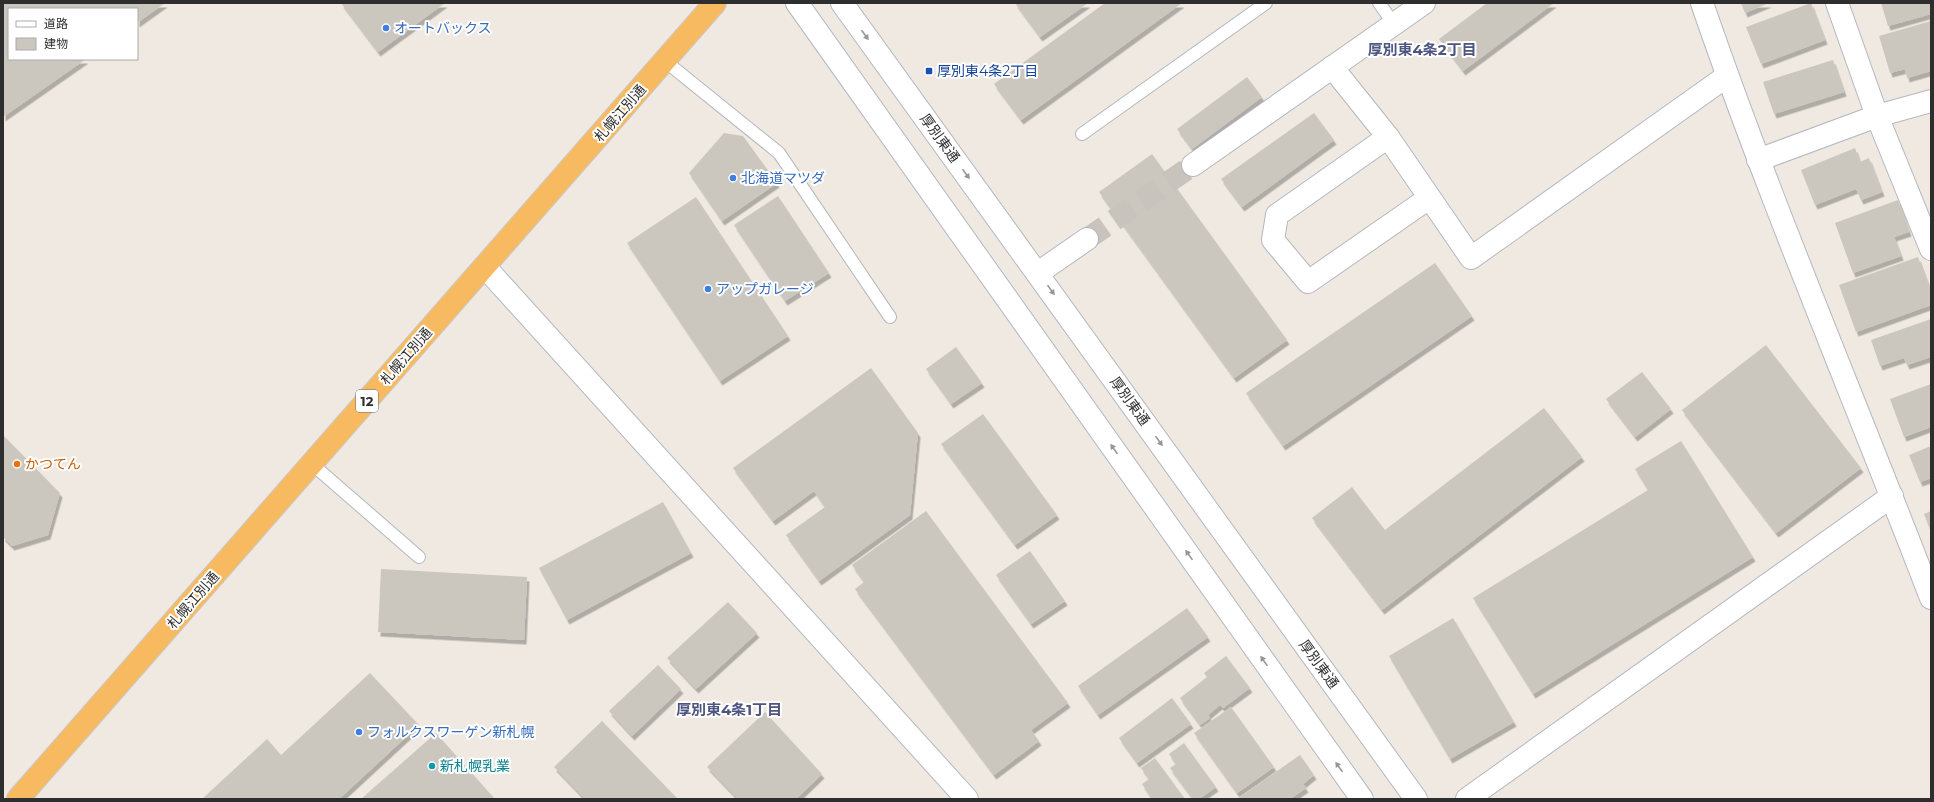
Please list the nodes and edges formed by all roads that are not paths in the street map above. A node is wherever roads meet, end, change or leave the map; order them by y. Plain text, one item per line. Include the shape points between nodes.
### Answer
1 (715, 3) edge
2 (798, 3) edge
3 (842, 3) edge
4 (1266, 3) edge
5 (1379, 3) edge
6 (1424, 3) edge
7 (1702, 3) edge
8 (1836, 3) edge
9 (1394, 24) junction
10 (665, 61) junction
11 (1332, 67) junction
12 (1727, 76) junction
13 (1931, 101) edge
14 (1877, 116) junction
15 (1082, 134) dead end
16 (1388, 137) junction
17 (1758, 160) junction
18 (1193, 165) tunnel mouth
19 (1429, 198) junction
20 (1087, 239) tunnel mouth
21 (1931, 249) edge
22 (485, 267) junction
23 (1038, 273) junction
24 (890, 317) dead end
25 (312, 464) junction
26 (1892, 496) junction
27 (419, 558) dead end
28 (1929, 590) edge
29 (18, 799) edge
30 (967, 799) edge
31 (1362, 799) edge
32 (1416, 799) edge
33 (1467, 799) edge

1 - 10 highway, 札幌江別通 / 12
31 -> 2 street
3 -> 23 street, 厚別東通
4 - 15 lane
5 - 9 lane
6 - 9 street
7 - 12 street
8 - 14 street
9 - 11 street
10 - 22 highway, 札幌江別通 / 12
10 - 24 lane via 779,153
11 - 16 street
11 - 18 street
12 - 17 street
12 - 19 street via 1470,258
13 - 14 street
14 - 17 street
14 - 21 street
16 - 19 street
16 - 19 street via 1277,215 1273,240 1308,282
17 - 26 street
20 - 23 street
22 - 25 highway, 札幌江別通 / 12
22 - 30 street
23 -> 32 street, 厚別東通
25 - 27 lane
25 - 29 highway, 札幌江別通 / 12
26 - 28 street
26 - 33 street

